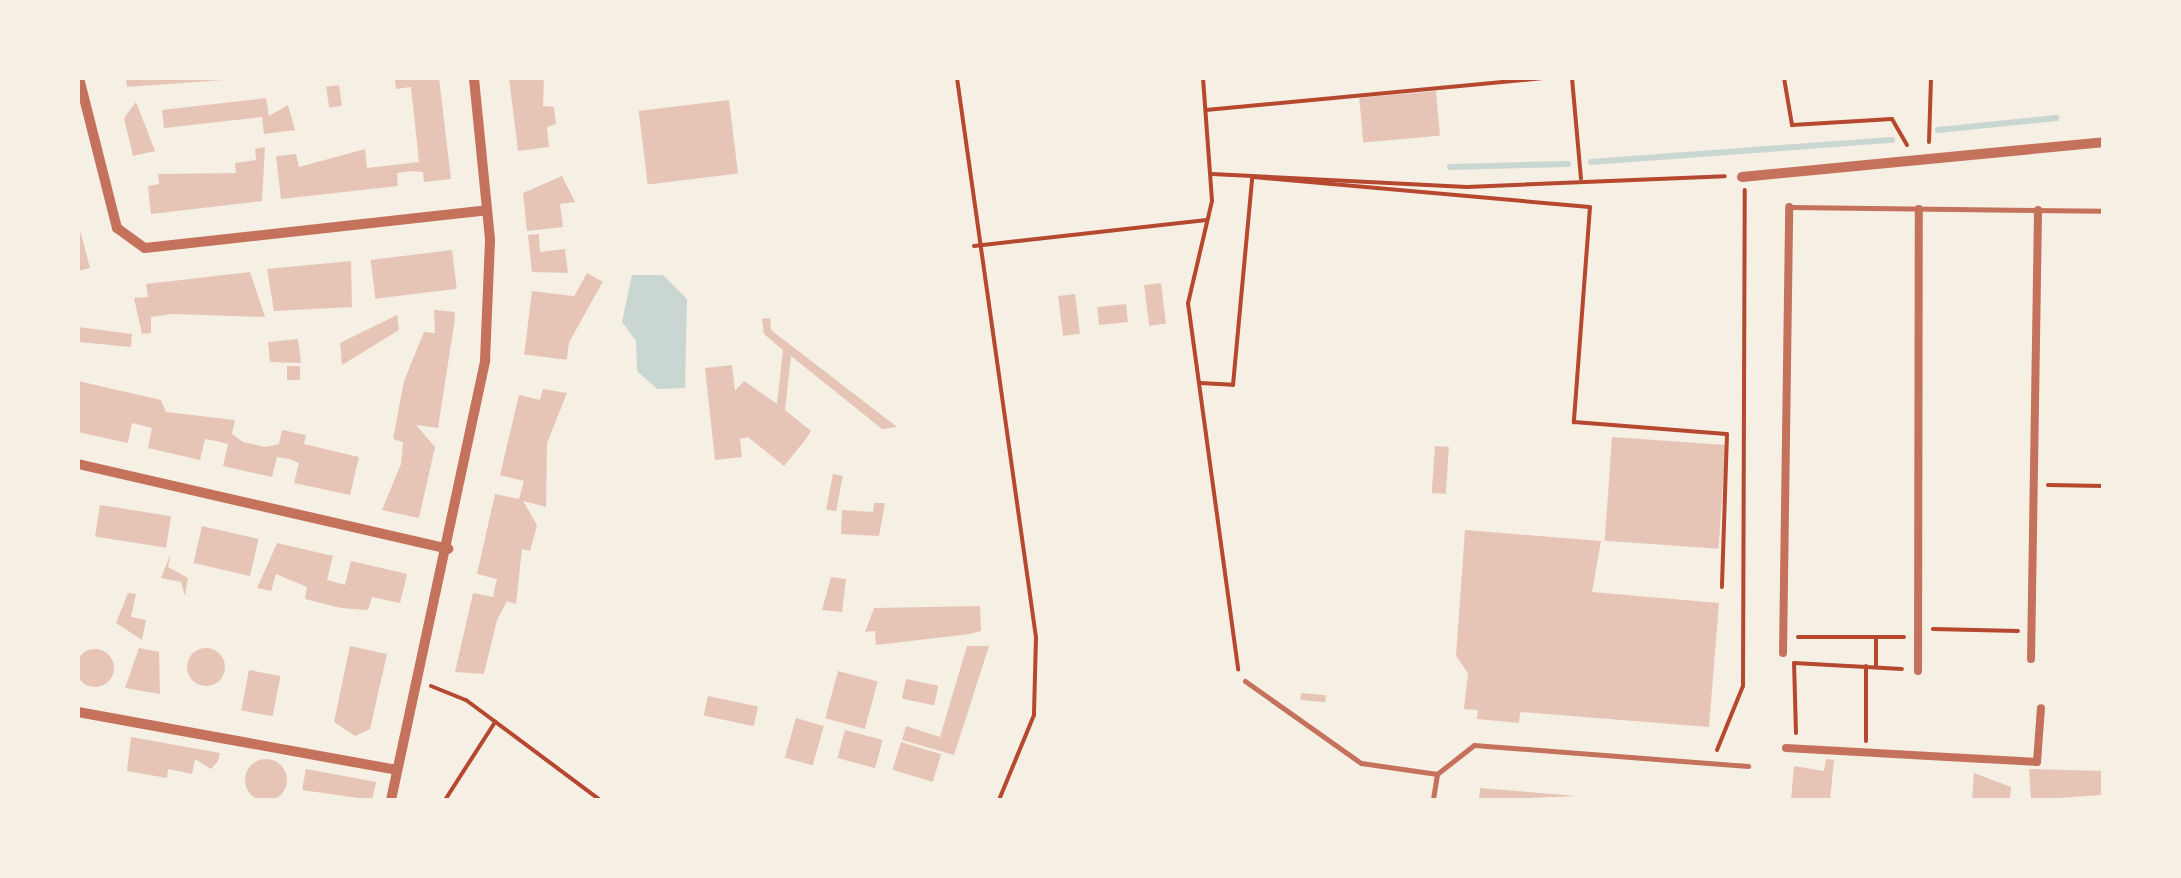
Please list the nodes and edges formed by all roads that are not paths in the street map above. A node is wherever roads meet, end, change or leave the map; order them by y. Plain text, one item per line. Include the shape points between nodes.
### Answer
1 (79, 78) edge
2 (474, 78) edge
3 (2104, 142) edge
4 (1742, 178) road end
5 (1789, 207) joint
6 (1919, 208) junction
7 (487, 210) junction
8 (2038, 210) junction
9 (2104, 211) edge
10 (78, 464) edge
11 (448, 549) junction
12 (1783, 653) dead end
13 (2031, 659) dead end
14 (1918, 671) road end
15 (1245, 682) road end
16 (2041, 708) dead end
17 (78, 712) edge
18 (1786, 748) dead end
19 (1748, 766) dead end
20 (398, 770) junction
21 (1438, 774) junction
22 (391, 800) edge
23 (1433, 800) edge

1 - 7 street via 116,228 145,248
2 - 7 street
3 - 4 street
5 - 6 lane
5 - 12 street
6 - 8 lane
6 - 14 street
7 - 11 street via 485,360
8 - 9 lane
8 - 13 street
10 - 11 street
11 - 20 street
15 - 21 lane via 1360,763
16 - 18 street via 2037,762
17 - 20 street
19 - 21 lane via 1474,745
20 - 22 street
21 - 23 lane

